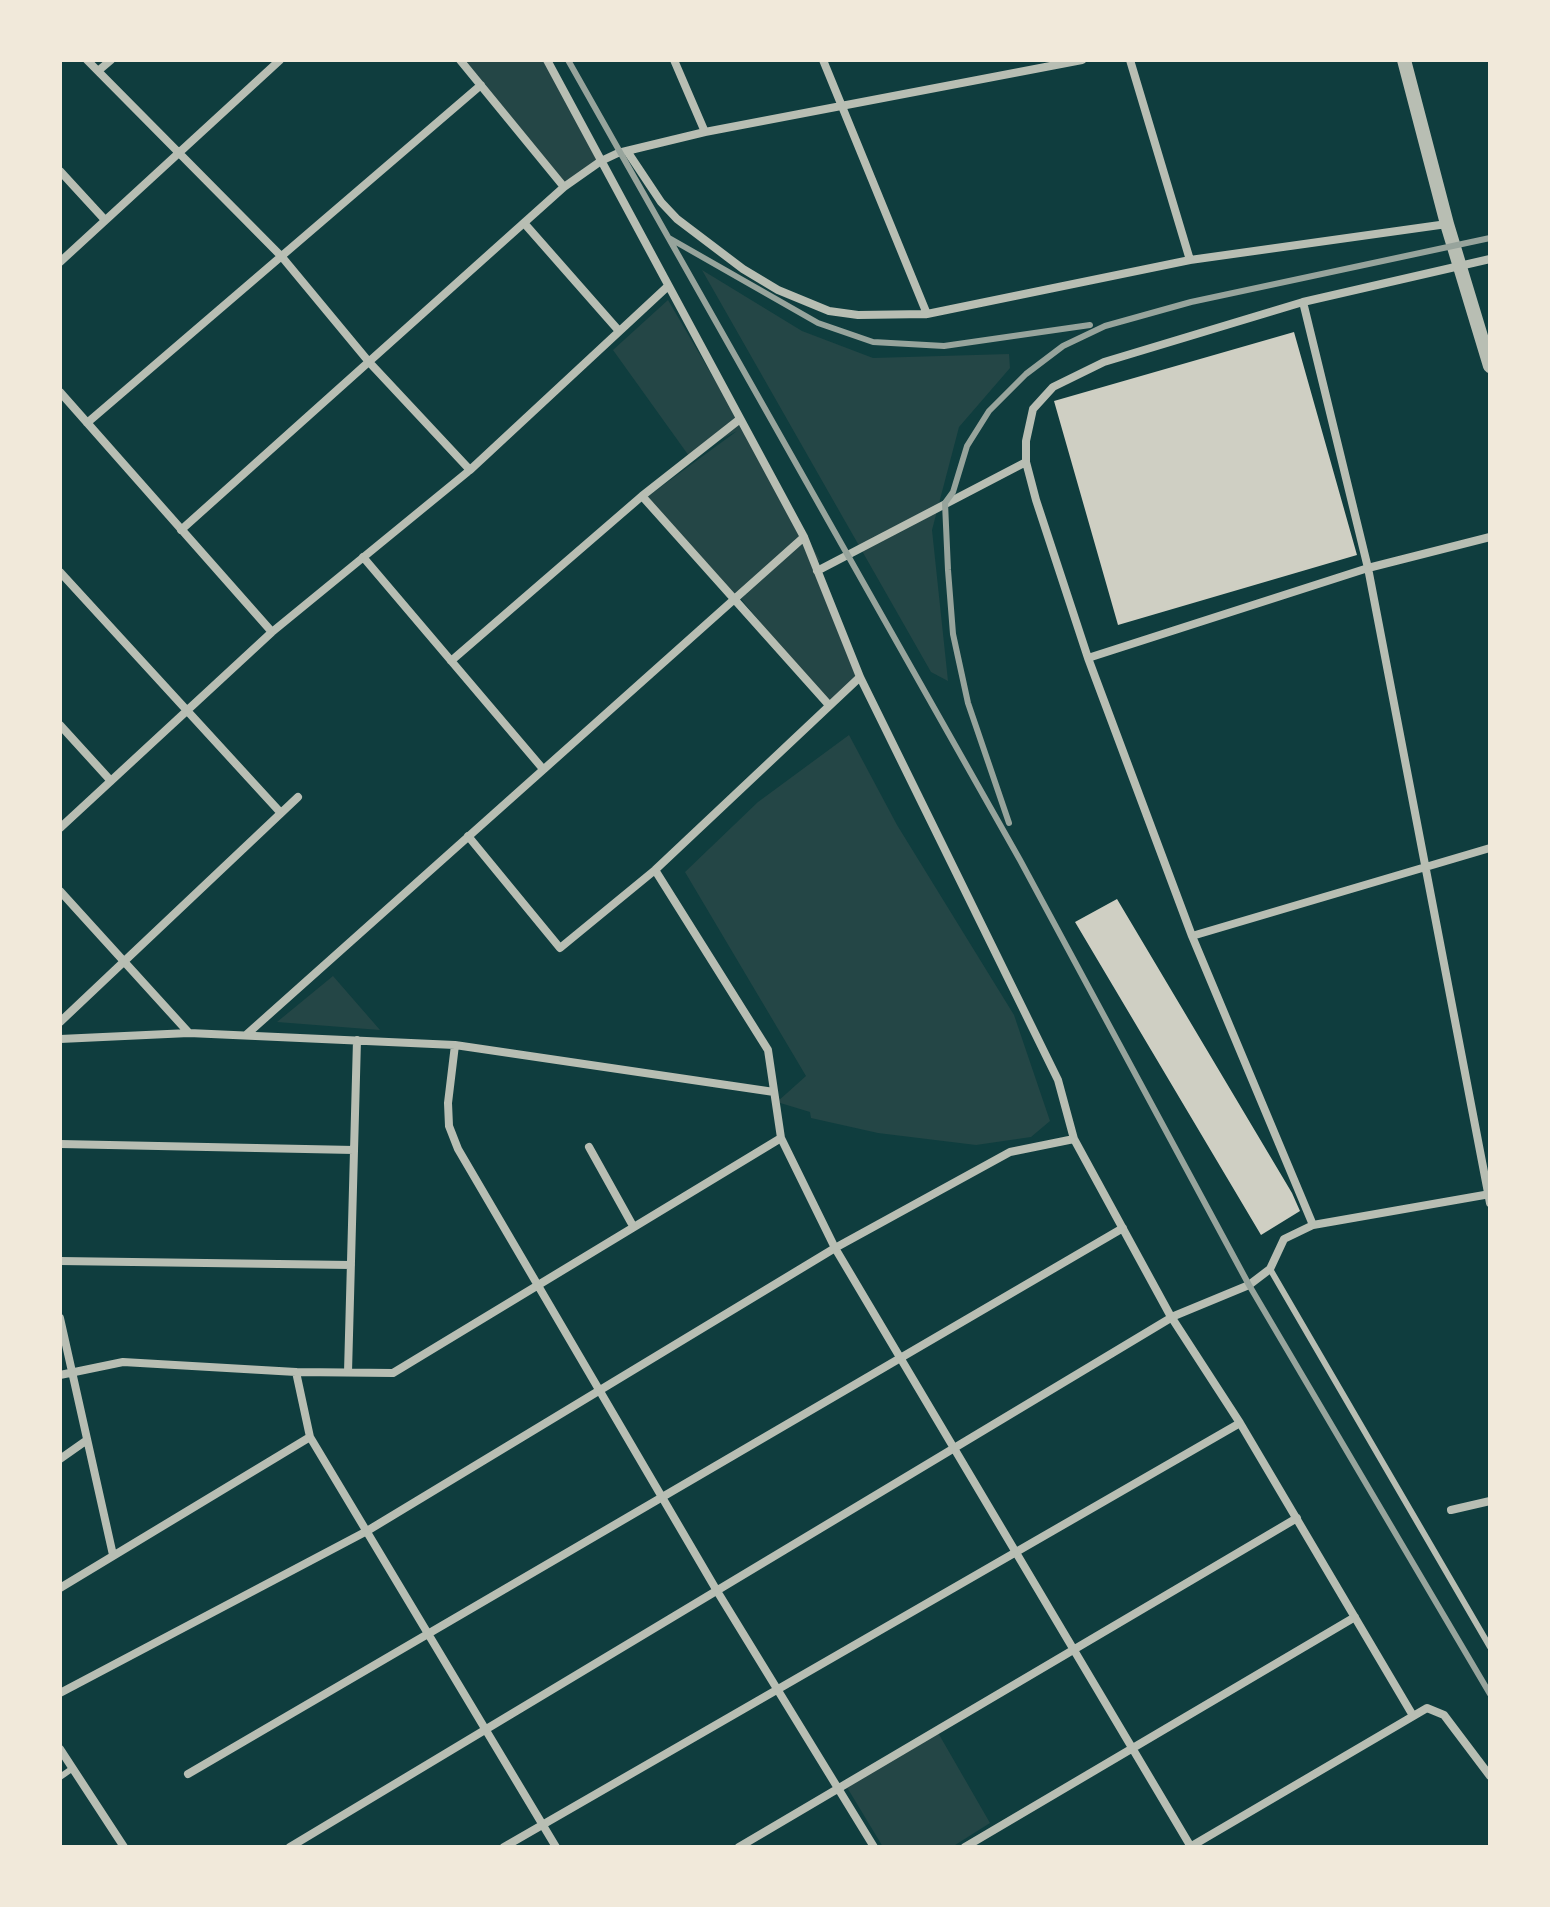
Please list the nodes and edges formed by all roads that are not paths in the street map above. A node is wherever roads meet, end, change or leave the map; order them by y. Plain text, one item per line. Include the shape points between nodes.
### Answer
1 (87, 60) edge
2 (111, 60) edge
3 (280, 60) edge
4 (460, 60) edge
5 (547, 60) edge
6 (674, 60) edge
7 (823, 60) edge
8 (1082, 60) edge
9 (1130, 60) edge
10 (1404, 60) edge
11 (98, 71) junction
12 (481, 85) junction
13 (843, 104) junction
14 (705, 132) junction
15 (623, 152) junction
16 (177, 153) junction
17 (601, 161) junction
18 (60, 171) edge
19 (564, 187) junction
20 (105, 220) junction
21 (524, 223) junction
22 (1447, 224) junction
23 (282, 257) junction
24 (1490, 259) edge
25 (1190, 260) junction
26 (60, 262) edge
27 (1459, 266) junction
28 (667, 287) junction
29 (1303, 302) junction
30 (927, 314) junction
31 (619, 331) junction
32 (369, 362) junction
33 (1490, 366) edge
34 (60, 392) edge
35 (740, 419) junction
36 (87, 423) junction
37 (1026, 462) junction
38 (470, 470) junction
39 (642, 496) junction
40 (181, 530) junction
41 (804, 537) junction
42 (1490, 537) edge
43 (363, 557) junction
44 (1368, 568) junction
45 (817, 571) junction
46 (60, 572) edge
47 (734, 598) junction
48 (272, 632) junction
49 (1088, 658) junction
50 (451, 661) junction
51 (860, 677) junction
52 (828, 704) junction
53 (188, 710) junction
54 (60, 725) edge
55 (543, 769) junction
56 (111, 781) junction
57 (298, 797) dead end
58 (280, 812) junction
59 (60, 828) edge
60 (468, 836) junction
61 (1490, 848) edge
62 (1425, 867) junction
63 (655, 870) junction
64 (60, 891) edge
65 (1192, 936) junction
66 (125, 964) junction
67 (60, 1022) edge
68 (189, 1033) junction
69 (246, 1035) junction
70 (60, 1039) edge
71 (357, 1040) junction
72 (455, 1045) junction
73 (774, 1092) junction
74 (781, 1138) junction
75 (1074, 1139) junction
76 (60, 1144) edge
77 (589, 1147) dead end
78 (354, 1150) junction
79 (1490, 1195) edge
80 (1490, 1203) edge
81 (1313, 1225) junction
82 (633, 1226) junction
83 (1123, 1228) junction
84 (835, 1248) junction
85 (60, 1261) edge
86 (351, 1265) junction
87 (1270, 1269) junction
88 (537, 1283) junction
89 (1174, 1316) junction
90 (60, 1318) edge
91 (901, 1358) junction
92 (296, 1372) junction
93 (348, 1372) junction
94 (72, 1373) junction
95 (60, 1375) edge
96 (600, 1389) junction
97 (1240, 1423) junction
98 (310, 1437) junction
99 (87, 1440) junction
100 (956, 1447) junction
101 (60, 1459) edge
102 (664, 1496) junction
103 (1490, 1501) edge
104 (1451, 1510) dead end
105 (1297, 1518) junction
106 (367, 1531) junction
107 (1016, 1552) junction
108 (113, 1555) junction
109 (60, 1588) edge
110 (717, 1591) junction
111 (1355, 1617) junction
112 (428, 1634) junction
113 (1490, 1647) edge
114 (1075, 1649) junction
115 (777, 1689) junction
116 (60, 1693) edge
117 (1412, 1714) junction
118 (486, 1730) junction
119 (60, 1749) edge
120 (1131, 1749) junction
121 (73, 1768) junction
122 (188, 1774) dead end
123 (1490, 1776) edge
124 (60, 1777) edge
125 (839, 1788) junction
126 (542, 1825) junction
127 (124, 1847) edge
128 (290, 1847) edge
129 (504, 1847) edge
130 (556, 1847) edge
131 (739, 1847) edge
132 (874, 1847) edge
133 (965, 1847) edge
134 (1190, 1847) edge

1 - 11 street
2 - 11 street
3 - 16 street
4 - 12 street
5 - 17 street
6 - 14 street
7 - 13 street
8 - 13 street
9 - 25 street
10 - 22 street
11 - 16 street
12 - 19 street
12 - 23 street
13 - 14 street
13 - 30 street
14 - 15 street
15 - 17 street
15 - 30 street via 677,219 778,290 829,311
16 - 20 street
16 - 23 street
17 - 19 street
17 - 28 street
18 - 20 street
19 - 21 street
20 - 26 street
21 - 31 street
21 - 32 street
22 - 25 street
22 - 27 street
23 - 32 street
23 - 36 street
24 - 27 street
25 - 30 street
27 - 29 street
27 - 33 street
28 - 31 street
28 - 35 street
29 - 37 street via 1104,362 1053,387 1033,409
29 - 44 street
31 - 38 street
32 - 38 street
32 - 40 street
34 - 36 street
35 - 39 street
35 - 41 street
36 - 40 street
37 - 45 street
37 - 49 street
38 - 43 street
39 - 47 street
39 - 50 street
40 - 48 street
41 - 45 street
41 - 47 street
42 - 44 street
43 - 48 street
43 - 50 street
44 - 49 street
44 - 62 street
45 - 51 street
46 - 53 street
47 - 52 street
47 - 55 street
48 - 53 street
49 - 65 street
50 - 55 street
51 - 52 street
51 - 75 street via 1058,1080
52 - 63 street
53 - 56 street
53 - 58 street
54 - 56 street
55 - 60 street
56 - 59 street
57 - 58 street
58 - 66 street
60 - 63 street via 560,948
60 - 69 street
61 - 62 street
62 - 65 street
62 - 79 street
63 - 73 street via 768,1050
64 - 66 street
65 - 81 street
66 - 67 street
66 - 68 street
68 - 69 street
68 - 70 street
69 - 71 street
71 - 72 street
71 - 78 street
72 - 73 street
72 - 88 street via 449,1126
73 - 74 street
74 - 82 street
74 - 84 street
75 - 83 street
75 - 84 street via 1010,1152
76 - 78 street
77 - 82 street
78 - 86 street
79 - 80 street
79 - 81 street
81 - 87 street via 1284,1239
82 - 88 street
83 - 89 street
83 - 91 street
84 - 91 street
84 - 96 street
85 - 86 street
86 - 93 street
87 - 89 street via 1249,1285
87 - 113 lane
88 - 93 street via 393,1373
88 - 96 street
89 - 97 street
89 - 100 street
90 - 94 street
91 - 100 street
91 - 102 street
92 - 93 street
92 - 94 street via 123,1362
92 - 98 street
94 - 95 street
94 - 99 street
96 - 102 street
96 - 106 street
97 - 105 street
97 - 107 street
98 - 106 street
98 - 108 street
99 - 101 street
99 - 108 street
100 - 107 street
100 - 110 street
102 - 110 street
102 - 112 street
103 - 104 street
105 - 111 street
105 - 114 street
106 - 112 street
106 - 116 street
107 - 114 street
107 - 115 street
108 - 109 street
110 - 115 street
110 - 118 street
111 - 117 street
111 - 120 street
112 - 118 street
112 - 122 street
114 - 120 street
114 - 125 street
115 - 125 street
115 - 126 street
117 - 123 street via 1427,1708 1444,1715
117 - 134 street
118 - 126 street
118 - 128 street
119 - 121 street
120 - 133 street
120 - 134 street
121 - 124 lane
121 - 127 street
125 - 131 street
125 - 132 street
126 - 129 street
126 - 130 street

